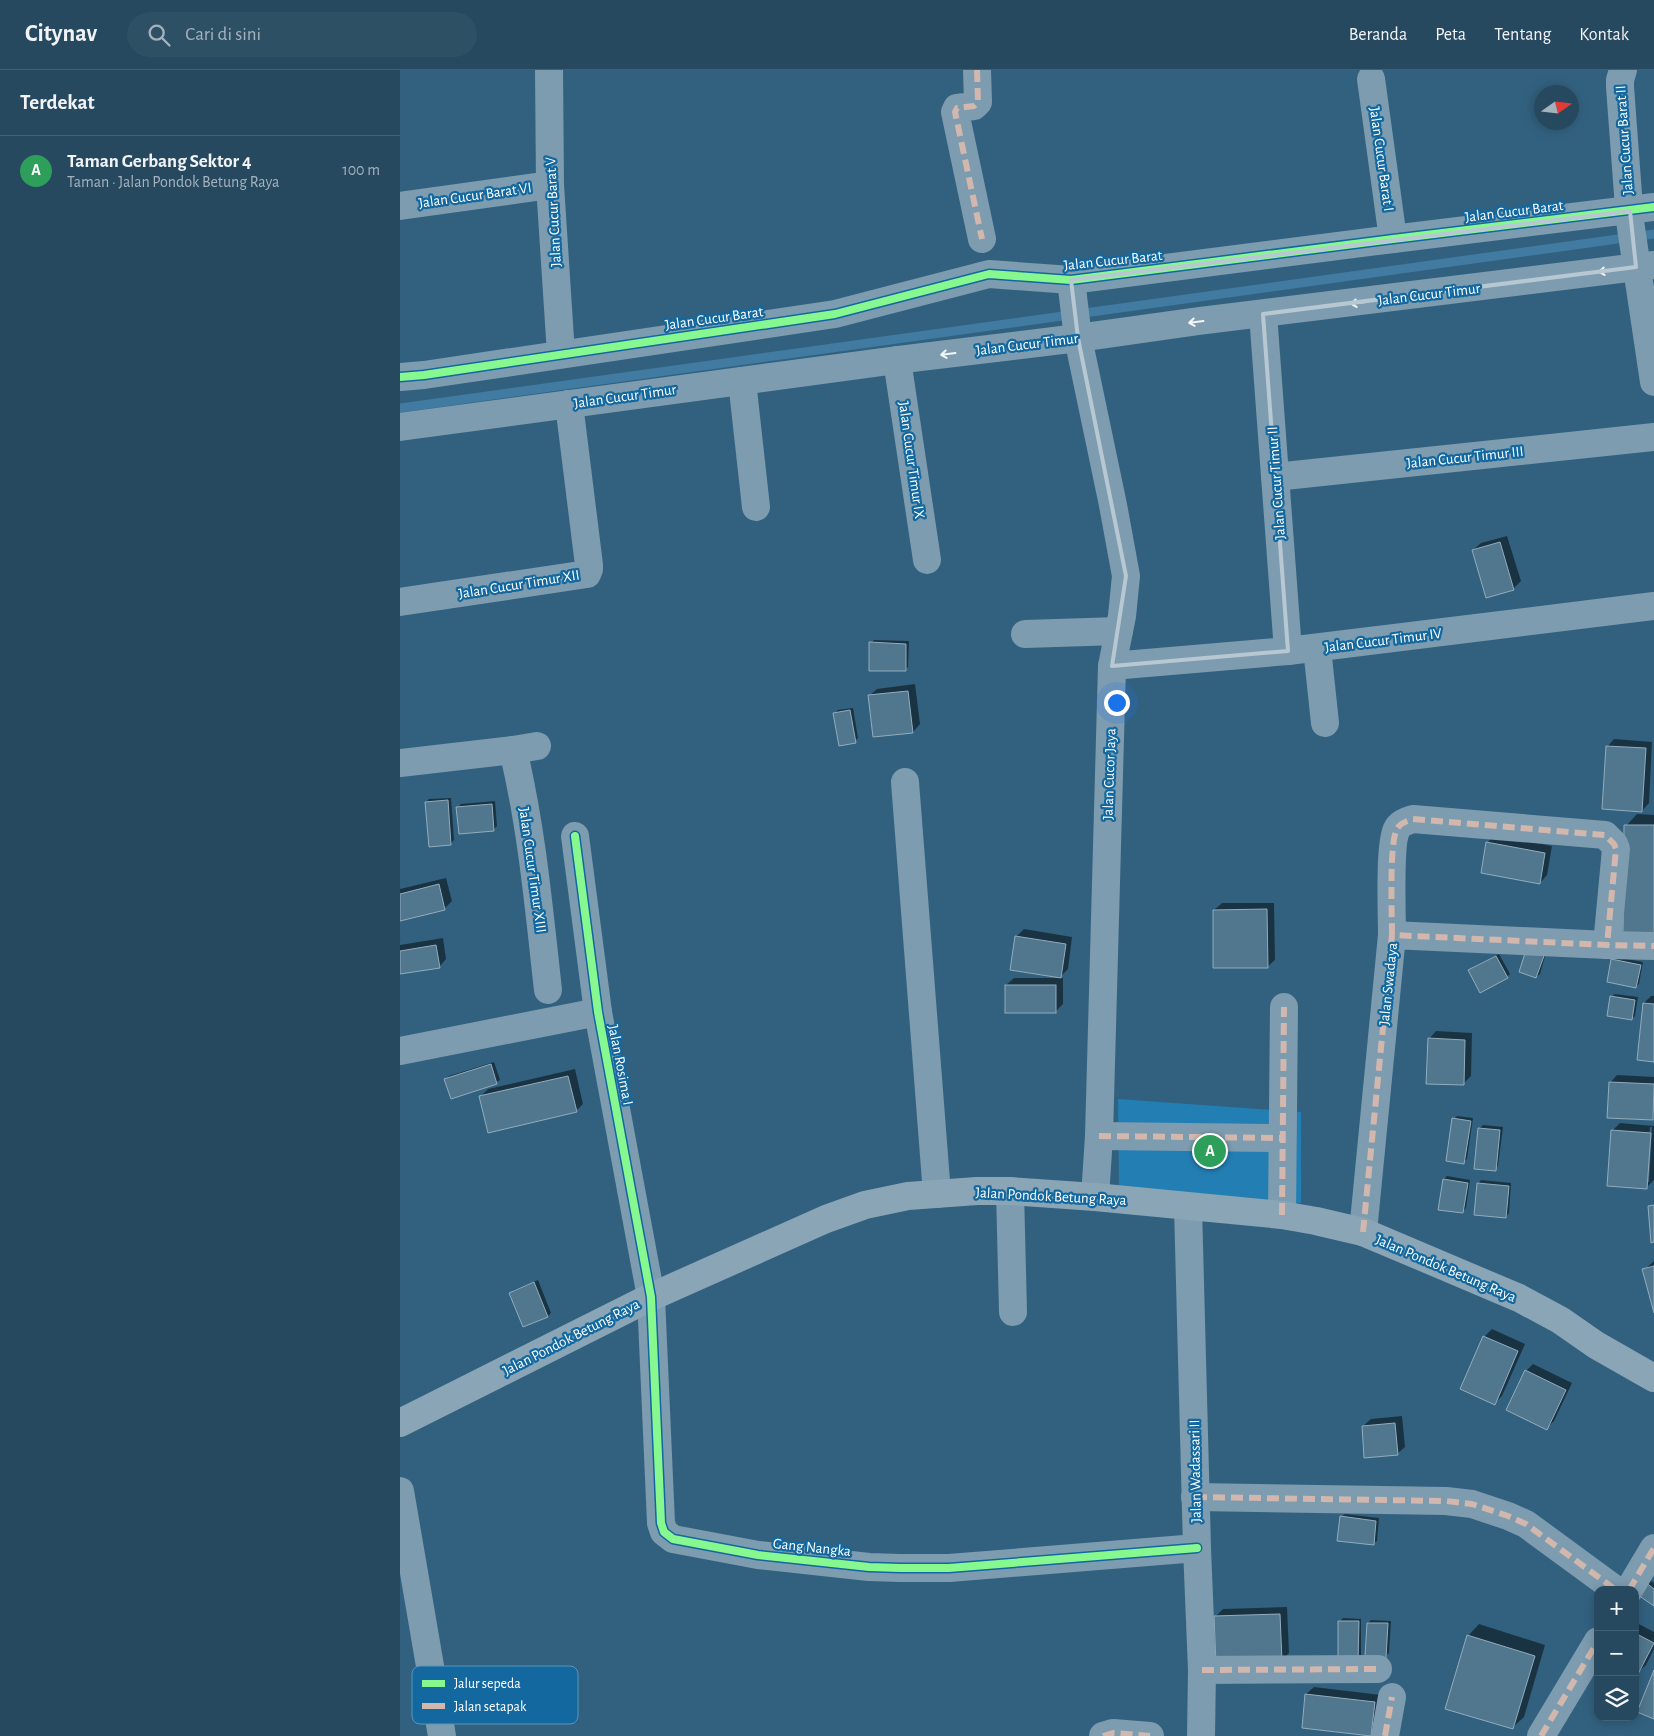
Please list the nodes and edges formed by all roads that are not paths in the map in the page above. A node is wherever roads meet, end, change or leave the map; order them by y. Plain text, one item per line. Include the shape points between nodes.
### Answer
1 (549, 70) edge
2 (977, 70) edge
3 (1623, 70) edge
4 (1371, 79) dead end
5 (550, 185) junction
6 (400, 206) edge
7 (1638, 213) edge
8 (982, 239) dead end
9 (1393, 239) junction
10 (1642, 262) edge
11 (1071, 284) junction
12 (1263, 314) junction
13 (1078, 333) junction
14 (561, 354) junction
15 (897, 360) junction
16 (400, 377) edge
17 (742, 381) junction
18 (1654, 382) edge
19 (569, 404) junction
20 (400, 427) edge
21 (1654, 437) edge
22 (1276, 477) junction
23 (756, 507) dead end
24 (926, 560) dead end
25 (400, 602) edge
26 (1654, 606) edge
27 (1119, 631) junction
28 (1025, 634) dead end
29 (1317, 648) junction
30 (1288, 651) junction
31 (1112, 666) junction
32 (1325, 723) dead end
33 (400, 763) edge
34 (905, 782) dead end
35 (575, 836) dead end
36 (1392, 935) junction
37 (1607, 945) junction
38 (1654, 946) edge
39 (548, 990) dead end
40 (1284, 1007) dead end
41 (598, 1012) junction
42 (400, 1051) edge
43 (1099, 1136) junction
44 (1282, 1138) junction
45 (1010, 1191) junction
46 (937, 1194) junction
47 (1096, 1197) junction
48 (1188, 1207) junction
49 (1282, 1215) junction
50 (1363, 1232) junction
51 (650, 1297) junction
52 (1013, 1312) dead end
53 (1654, 1378) edge
54 (400, 1423) edge
55 (400, 1491) edge
56 (1195, 1497) junction
57 (1197, 1548) junction
58 (1654, 1548) edge
59 (1611, 1586) edge
60 (1630, 1586) edge
61 (1594, 1648) edge
62 (430, 1666) edge
63 (1378, 1669) dead end
64 (1202, 1670) junction
65 (1392, 1697) dead end
66 (1103, 1736) edge
67 (1150, 1736) edge
68 (1202, 1736) edge
69 (1385, 1736) edge
70 (1541, 1736) edge

1 - 5 street, Jalan Cucur Barat V
2 - 8 street via 978,102 974,106 957,108 955,112
3 - 7 street, Jalan Cucur Barat II via 1620,87
4 - 9 street, Jalan Cucur Barat I
5 - 6 street, Jalan Cucur Barat VI
5 - 14 street, Jalan Cucur Barat V
7 - 9 street, Jalan Cucur Barat
7 - 10 street, Jalan Cucur Barat II
9 - 11 street, Jalan Cucur Barat
10 -> 12 street, Jalan Cucur Timur
10 - 18 street, Jalan Cucur Barat II
11 - 13 street, Jalan Cucor Jaya
11 - 14 street, Jalan Cucur Barat via 990,274 834,314
12 -> 13 street, Jalan Cucur Timur
12 - 22 street, Jalan Cucur Timur II
13 -> 15 street, Jalan Cucur Timur
13 - 27 street, Jalan Cucor Jaya via 1126,576
14 - 16 street, Jalan Cucur Barat
15 - 17 street, Jalan Cucur Timur
15 - 24 street, Jalan Cucur Timur IX
17 - 19 street, Jalan Cucur Timur
17 - 23 street
19 - 20 street, Jalan Cucur Timur
19 - 25 street, Jalan Cucur Timur XII via 590,565 586,574
21 - 22 street, Jalan Cucur Timur III
22 - 30 street, Jalan Cucur Timur II
26 - 29 street, Jalan Cucur Timur IV
27 - 28 street
27 - 31 street, Jalan Cucor Jaya
29 - 30 street, Jalan Cucur Timur IV
29 - 32 street
30 - 31 street, Jalan Cucur Timur IV
31 - 43 street, Jalan Cucor Jaya
33 - 39 street, Jalan Cucur Timur XIII via 525,748 523,794 538,891
34 - 46 street
35 - 41 street, Jalan Rosima I
36 - 37 street, Jalan Swadaya
36 - 37 street via 1392,848 1396,829 1413,819 1605,835 1616,850
36 - 50 street, Jalan Swadaya
37 - 38 street, Jalan Swadaya
40 - 44 street
41 - 42 street, Jalan Rosima I
41 - 51 street, Jalan Rosima I
43 - 44 street
43 - 47 street, Jalan Cucor Jaya
44 - 49 street
45 - 46 main road, Jalan Pondok Betung Raya
45 - 47 main road, Jalan Pondok Betung Raya
45 - 52 street
46 - 51 main road, Jalan Pondok Betung Raya via 900,1197 849,1210
47 - 48 main road, Jalan Pondok Betung Raya
48 - 49 main road, Jalan Pondok Betung Raya
48 - 56 street, Jalan Wadassari II
49 - 50 main road, Jalan Pondok Betung Raya
50 - 53 main road, Jalan Pondok Betung Raya via 1519,1298
51 - 54 main road, Jalan Pondok Betung Raya
51 - 57 street, Gang Nangka via 661,1526 673,1539 758,1555 900,1568 949,1568
55 - 62 street
56 - 57 street, Jalan Wadassari II
56 - 59 street via 1472,1504 1526,1524
57 - 64 street, Jalan Wadassari II
58 - 60 street
61 - 70 street
63 - 64 street
64 - 68 street, Jalan Wadassari II
65 - 69 street
66 - 67 street via 1114,1733

